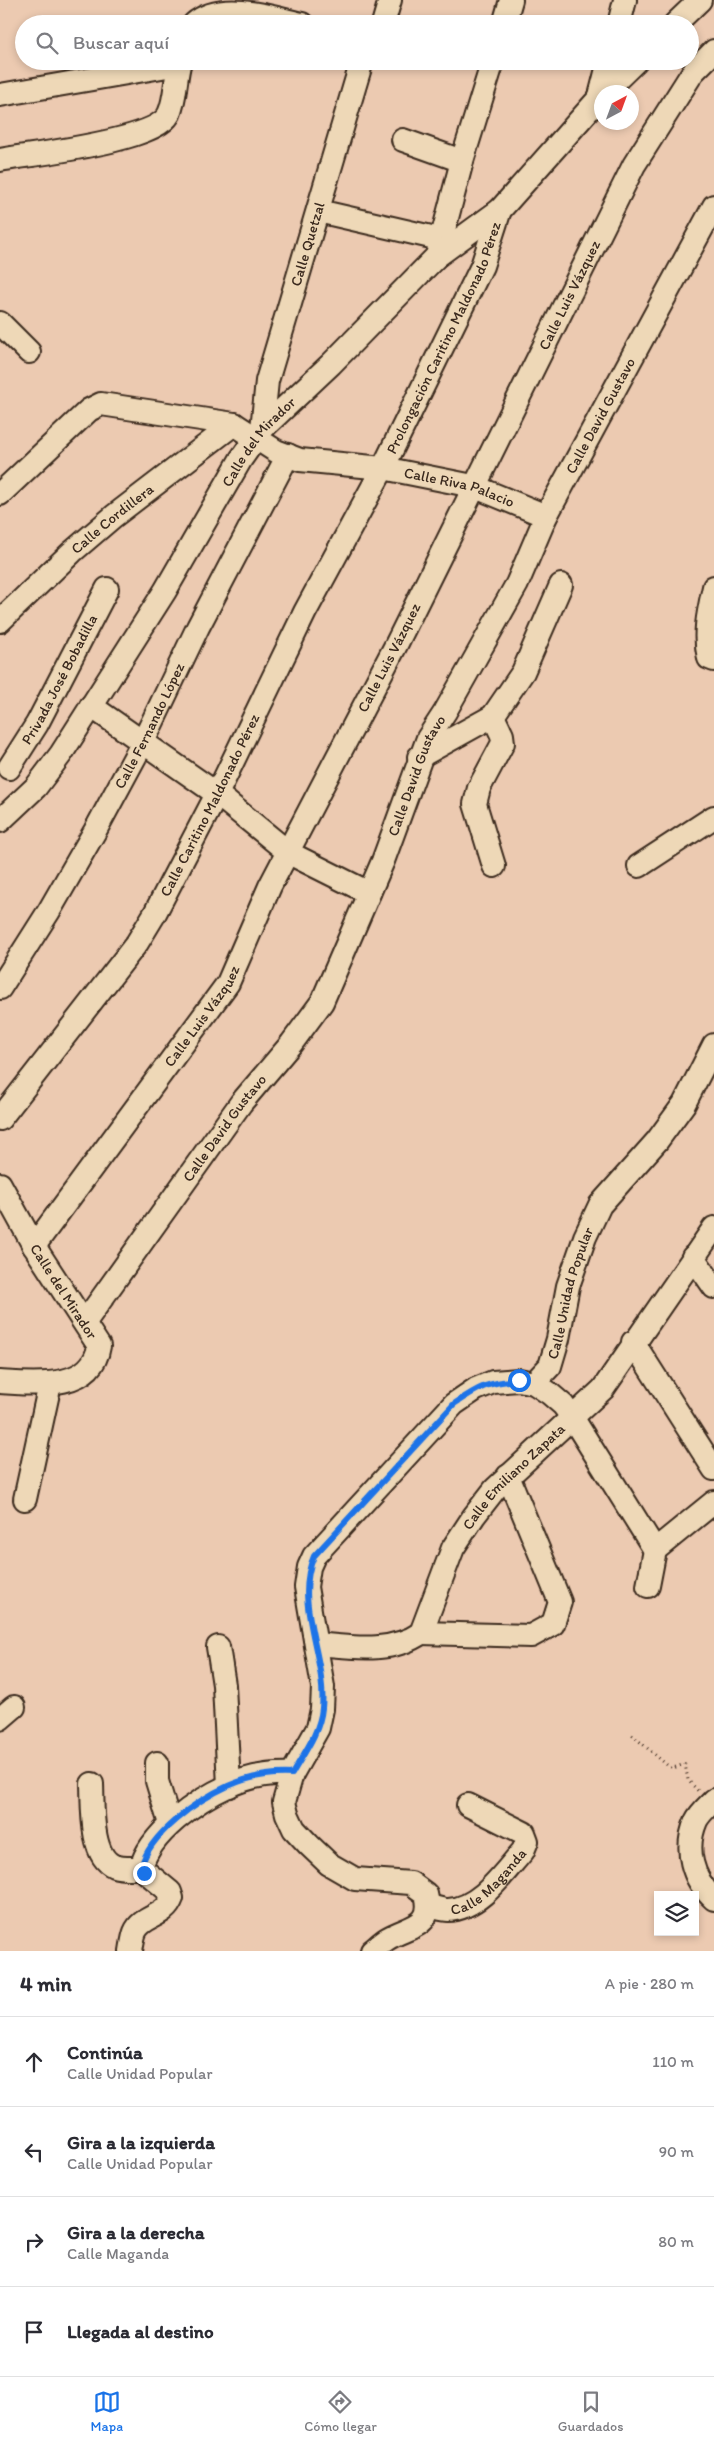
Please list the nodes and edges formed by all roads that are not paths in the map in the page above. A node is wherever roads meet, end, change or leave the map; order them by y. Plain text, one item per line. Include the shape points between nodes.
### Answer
1 (390, 0) edge
2 (511, 0) edge
3 (625, 0) edge
4 (700, 0) edge
5 (208, 15) edge
6 (258, 15) edge
7 (386, 15) edge
8 (507, 15) edge
9 (621, 15) edge
10 (685, 15) edge
11 (714, 50) edge
12 (699, 66) edge
13 (141, 70) edge
14 (179, 70) edge
15 (359, 70) edge
16 (490, 70) edge
17 (607, 70) edge
18 (627, 70) edge
19 (695, 70) edge
20 (604, 85) edge
21 (612, 85) edge
22 (0, 95) edge
23 (594, 104) edge
24 (403, 140) dead end
25 (0, 160) edge
26 (462, 161) junction
27 (714, 206) edge
28 (500, 210) junction
29 (318, 211) junction
30 (438, 247) junction
31 (0, 323) edge
32 (30, 352) dead end
33 (234, 424) junction
34 (259, 433) junction
35 (288, 456) junction
36 (383, 468) junction
37 (473, 486) junction
38 (0, 494) edge
39 (546, 516) junction
40 (561, 585) dead end
41 (714, 587) edge
42 (107, 589) dead end
43 (0, 621) edge
44 (714, 660) edge
45 (91, 706) junction
46 (493, 716) junction
47 (143, 742) junction
48 (419, 757) junction
49 (5, 764) edge
50 (36, 787) junction
51 (217, 794) junction
52 (714, 817) edge
53 (0, 821) edge
54 (289, 853) junction
55 (494, 866) dead end
56 (638, 866) dead end
57 (369, 893) junction
58 (0, 988) edge
59 (714, 1045) edge
60 (0, 1119) edge
61 (0, 1184) edge
62 (714, 1228) edge
63 (34, 1246) junction
64 (693, 1257) junction
65 (714, 1287) edge
66 (85, 1322) junction
67 (633, 1342) junction
68 (0, 1382) edge
69 (534, 1383) junction
70 (50, 1384) junction
71 (572, 1417) junction
72 (714, 1469) edge
73 (508, 1476) junction
74 (26, 1499) dead end
75 (714, 1502) edge
76 (655, 1550) junction
77 (648, 1586) dead end
78 (421, 1633) junction
79 (316, 1644) junction
80 (218, 1647) dead end
81 (157, 1763) dead end
82 (292, 1774) junction
83 (92, 1784) dead end
84 (229, 1786) junction
85 (713, 1802) edge
86 (468, 1805) dead end
87 (170, 1824) junction
88 (141, 1868) junction
89 (714, 1899) edge
90 (429, 1906) junction
91 (131, 1951) edge
92 (372, 1951) edge

1 - 7 street
2 - 8 street
3 - 9 street
4 - 10 street
5 - 6 street via 234,10
11 - 12 street, Calle Luis Vázquez
13 - 22 street
14 - 25 street via 169,115 153,128 130,138
15 - 29 street, Calle Quetzal
16 - 26 street, Calle del Mirador
17 - 20 street
18 - 21 street, Prolongación Caritino Maldonado Pérez
19 - 37 street, Calle Luis Vázquez via 634,165
23 - 28 street, Prolongación Caritino Maldonado Pérez
24 - 26 street
26 - 30 street, Calle del Mirador
27 - 39 street, Calle David Gustavo
28 - 30 street
28 - 36 street, Prolongación Caritino Maldonado Pérez via 482,266
29 - 30 street
29 - 34 street, Calle Quetzal via 267,380
30 - 34 street, Calle del Mirador via 331,364
31 - 32 street
33 - 34 street
33 - 38 street via 101,404 89,410
33 - 43 street, Calle Cordillera via 114,516
34 - 35 street, Calle Riva Palacio
34 - 45 street, Calle del Mirador via 165,591
35 - 36 street, Calle Riva Palacio
35 - 47 street, Calle Fernando López via 198,626
36 - 37 street, Calle Riva Palacio
36 - 51 street, Calle Caritino Maldonado Pérez via 305,612
37 - 39 street, Calle Riva Palacio
37 - 54 street, Calle Luis Vázquez
39 - 48 street, Calle David Gustavo via 517,584
40 - 46 street via 523,672
41 - 44 street via 706,646 709,658
42 - 49 street, Privada José Bobadilla via 37,724
45 - 47 street
45 - 50 street, Calle del Mirador
46 - 48 street
46 - 55 street via 503,743 479,788 475,804
47 - 51 street
47 - 58 street, Calle Fernando López via 49,911
48 - 57 street, Calle David Gustavo
49 - 50 street
50 - 53 street, Calle del Mirador
51 - 54 street
51 - 60 street, Calle Caritino Maldonado Pérez via 137,943
52 - 56 street
54 - 57 street
54 - 63 street, Calle Luis Vázquez via 270,886 228,983
57 - 66 street, Calle David Gustavo via 322,1002 241,1103
59 - 69 street, Calle Unidad Popular via 684,1104 657,1141 600,1205 568,1286 550,1366
61 - 63 street, Calle del Mirador
62 - 64 street, Calle Emiliano Zapata
63 - 66 street, Calle del Mirador
64 - 65 street
64 - 67 street, Calle Emiliano Zapata
66 - 70 street, Calle del Mirador via 99,1346 97,1360 87,1372
67 - 71 street, Calle Emiliano Zapata via 603,1389
67 - 72 street
68 - 70 street, Calle del Mirador
69 - 71 street via 563,1405
69 - 79 street via 519,1380 493,1382 454,1404 314,1556 306,1587
70 - 74 street
71 - 73 street, Calle Emiliano Zapata
71 - 76 street
73 - 78 street, Calle Emiliano Zapata via 474,1516 453,1548
73 - 78 street via 560,1602 553,1624 531,1636
75 - 76 street
76 - 77 street
78 - 79 street via 399,1645
79 - 82 street via 323,1687 322,1709 318,1728
80 - 84 street via 224,1685
81 - 87 street via 157,1781
82 - 84 street via 272,1773
82 - 90 street via 284,1802 294,1829 309,1845 329,1864 355,1879 411,1883 426,1894
83 - 88 street via 95,1839 104,1860 122,1868
84 - 87 street
85 - 89 street via 696,1820 690,1846 691,1867 705,1891
86 - 90 street, Calle Maganda via 524,1833 528,1841 523,1851 480,1898 449,1910
87 - 88 street
88 - 91 street via 170,1892 172,1898 164,1911 139,1925
90 - 92 street via 425,1918 410,1930 388,1938

